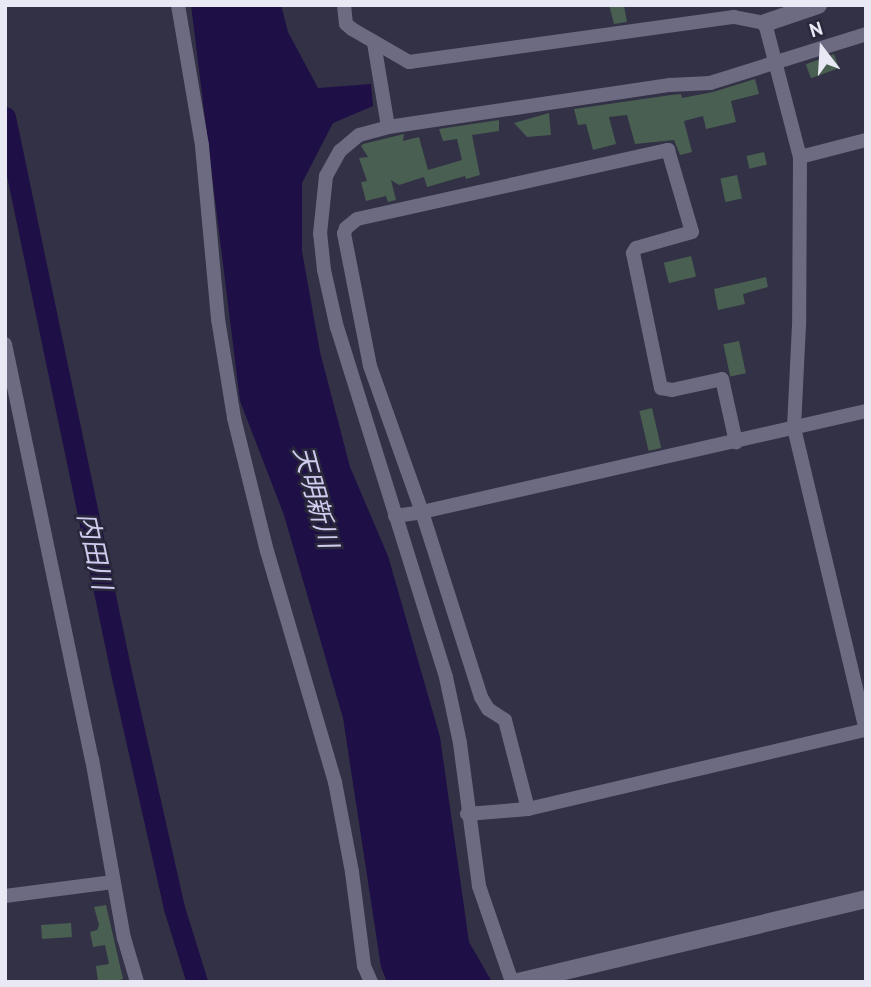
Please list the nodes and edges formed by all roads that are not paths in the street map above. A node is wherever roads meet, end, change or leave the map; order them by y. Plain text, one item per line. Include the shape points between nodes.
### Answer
1 (178, 5) edge
2 (344, 5) edge
3 (818, 5) edge
4 (733, 11) edge
5 (765, 23) junction
6 (866, 34) edge
7 (374, 43) junction
8 (777, 61) junction
9 (388, 127) junction
10 (866, 140) edge
11 (800, 157) junction
12 (5, 344) edge
13 (9, 385) edge
14 (866, 411) edge
15 (794, 428) junction
16 (736, 442) junction
17 (422, 512) junction
18 (395, 516) junction
19 (866, 730) edge
20 (527, 808) junction
21 (467, 814) junction
22 (113, 881) junction
23 (5, 897) edge
24 (866, 899) edge
25 (137, 982) edge
26 (371, 982) edge
27 (512, 982) edge
28 (518, 982) edge

1 - 26 street via 202,146 218,318 234,418 267,551 335,782 364,966
2 - 7 street via 346,24
3 - 5 street
4 - 5 street
4 - 7 street via 409,62
5 - 8 street
6 - 8 street
7 - 9 street
8 - 9 street via 710,83 631,90
8 - 11 street
9 - 18 street via 359,135 340,151 326,176 320,234 337,328
10 - 11 street
11 - 15 street
12 - 13 street
13 - 22 street via 90,746
14 - 15 street
15 - 16 street
15 - 19 street
16 - 17 street
16 - 17 street via 722,379 672,390 661,388 632,253 692,232 672,153 663,150 356,219 346,228 370,366
17 - 18 street
17 - 20 street via 483,704 505,720
18 - 21 street via 446,677 460,743
19 - 20 street
20 - 21 street
21 - 27 street via 479,886
22 - 23 street
22 - 25 street
24 - 28 street

